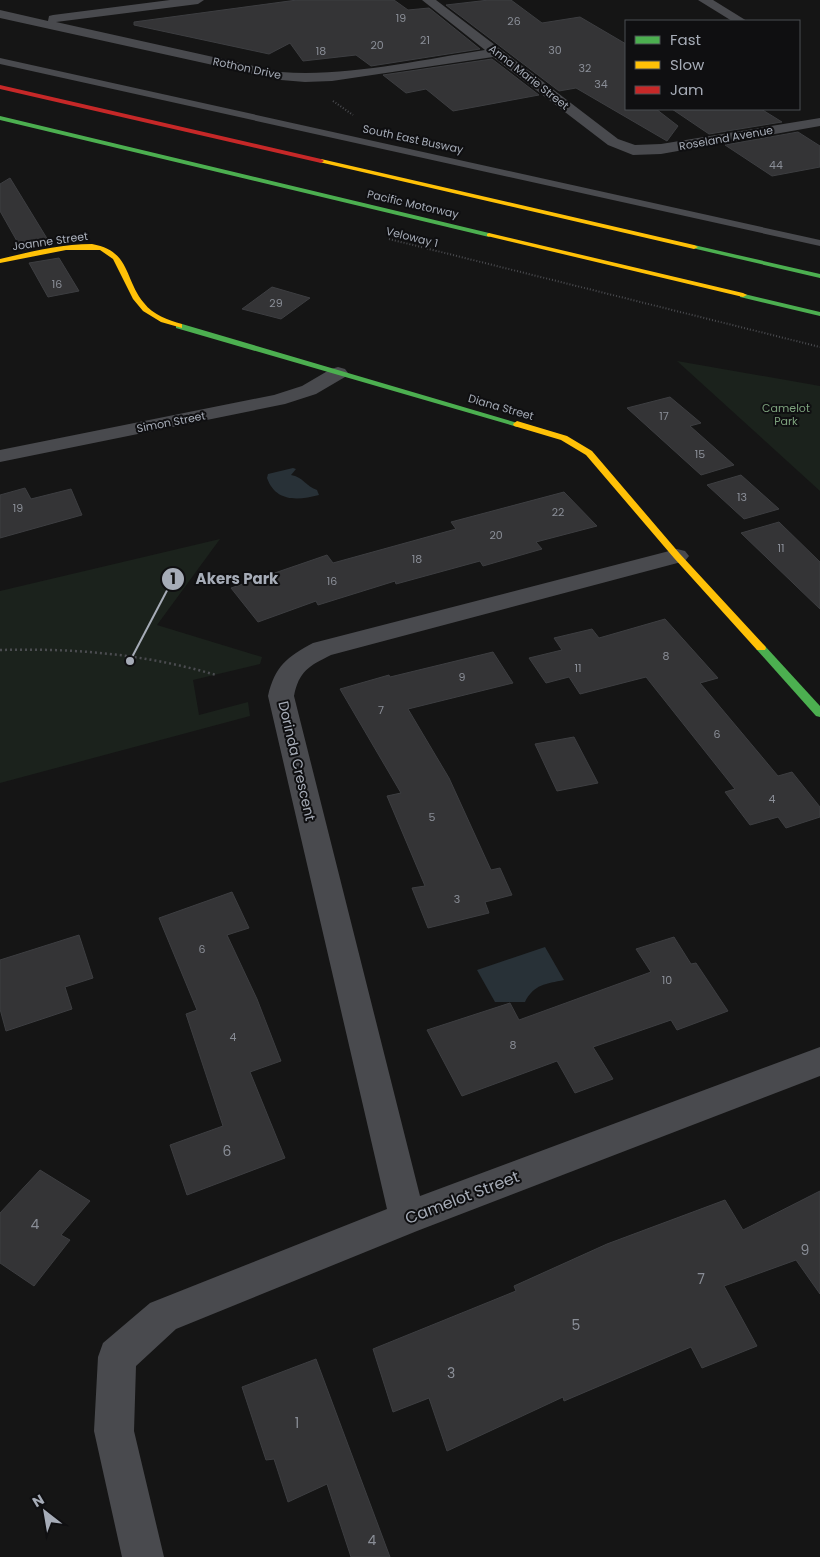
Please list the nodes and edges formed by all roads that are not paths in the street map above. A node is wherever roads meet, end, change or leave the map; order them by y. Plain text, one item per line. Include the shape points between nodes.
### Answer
1 (198, 0) edge
2 (428, 0) edge
3 (704, 0) edge
4 (0, 14) edge
5 (739, 20) edge
6 (35, 21) junction
7 (497, 52) junction
8 (0, 61) edge
9 (0, 87) edge
10 (0, 118) edge
11 (820, 122) edge
12 (633, 150) joint
13 (820, 243) edge
14 (103, 248) joint
15 (0, 261) edge
16 (820, 276) edge
17 (820, 314) edge
18 (338, 373) junction
19 (0, 456) edge
20 (677, 556) junction
21 (820, 713) edge
22 (820, 1062) edge
23 (407, 1218) junction
24 (143, 1557) edge

1 - 6 street
2 - 7 street, Anna Marie Street
3 - 5 street
4 - 6 street, Rothon Drive
6 - 7 street, Rothon Drive via 281,76 306,78 332,77
7 - 12 street, Anna Marie Street via 613,142
8 - 13 lane, South East Busway
9 - 16 main road, Pacific Motorway
10 - 17 main road, Pacific Motorway
11 - 12 street, Roseland Avenue via 661,149
14 - 15 main road, Joanne Street via 83,247
14 - 18 main road, Diana Street via 113,254 138,302 150,314
18 - 19 street, Simon Street via 310,390 278,400
18 - 20 main road, Diana Street via 564,438 589,453
20 - 21 main road, Diana Street
20 - 23 street, Dorinda Crescent via 322,649 298,662 284,679 281,696
22 - 23 street, Camelot Street
23 - 24 street, Camelot Street via 163,1316 117,1356 114,1430

